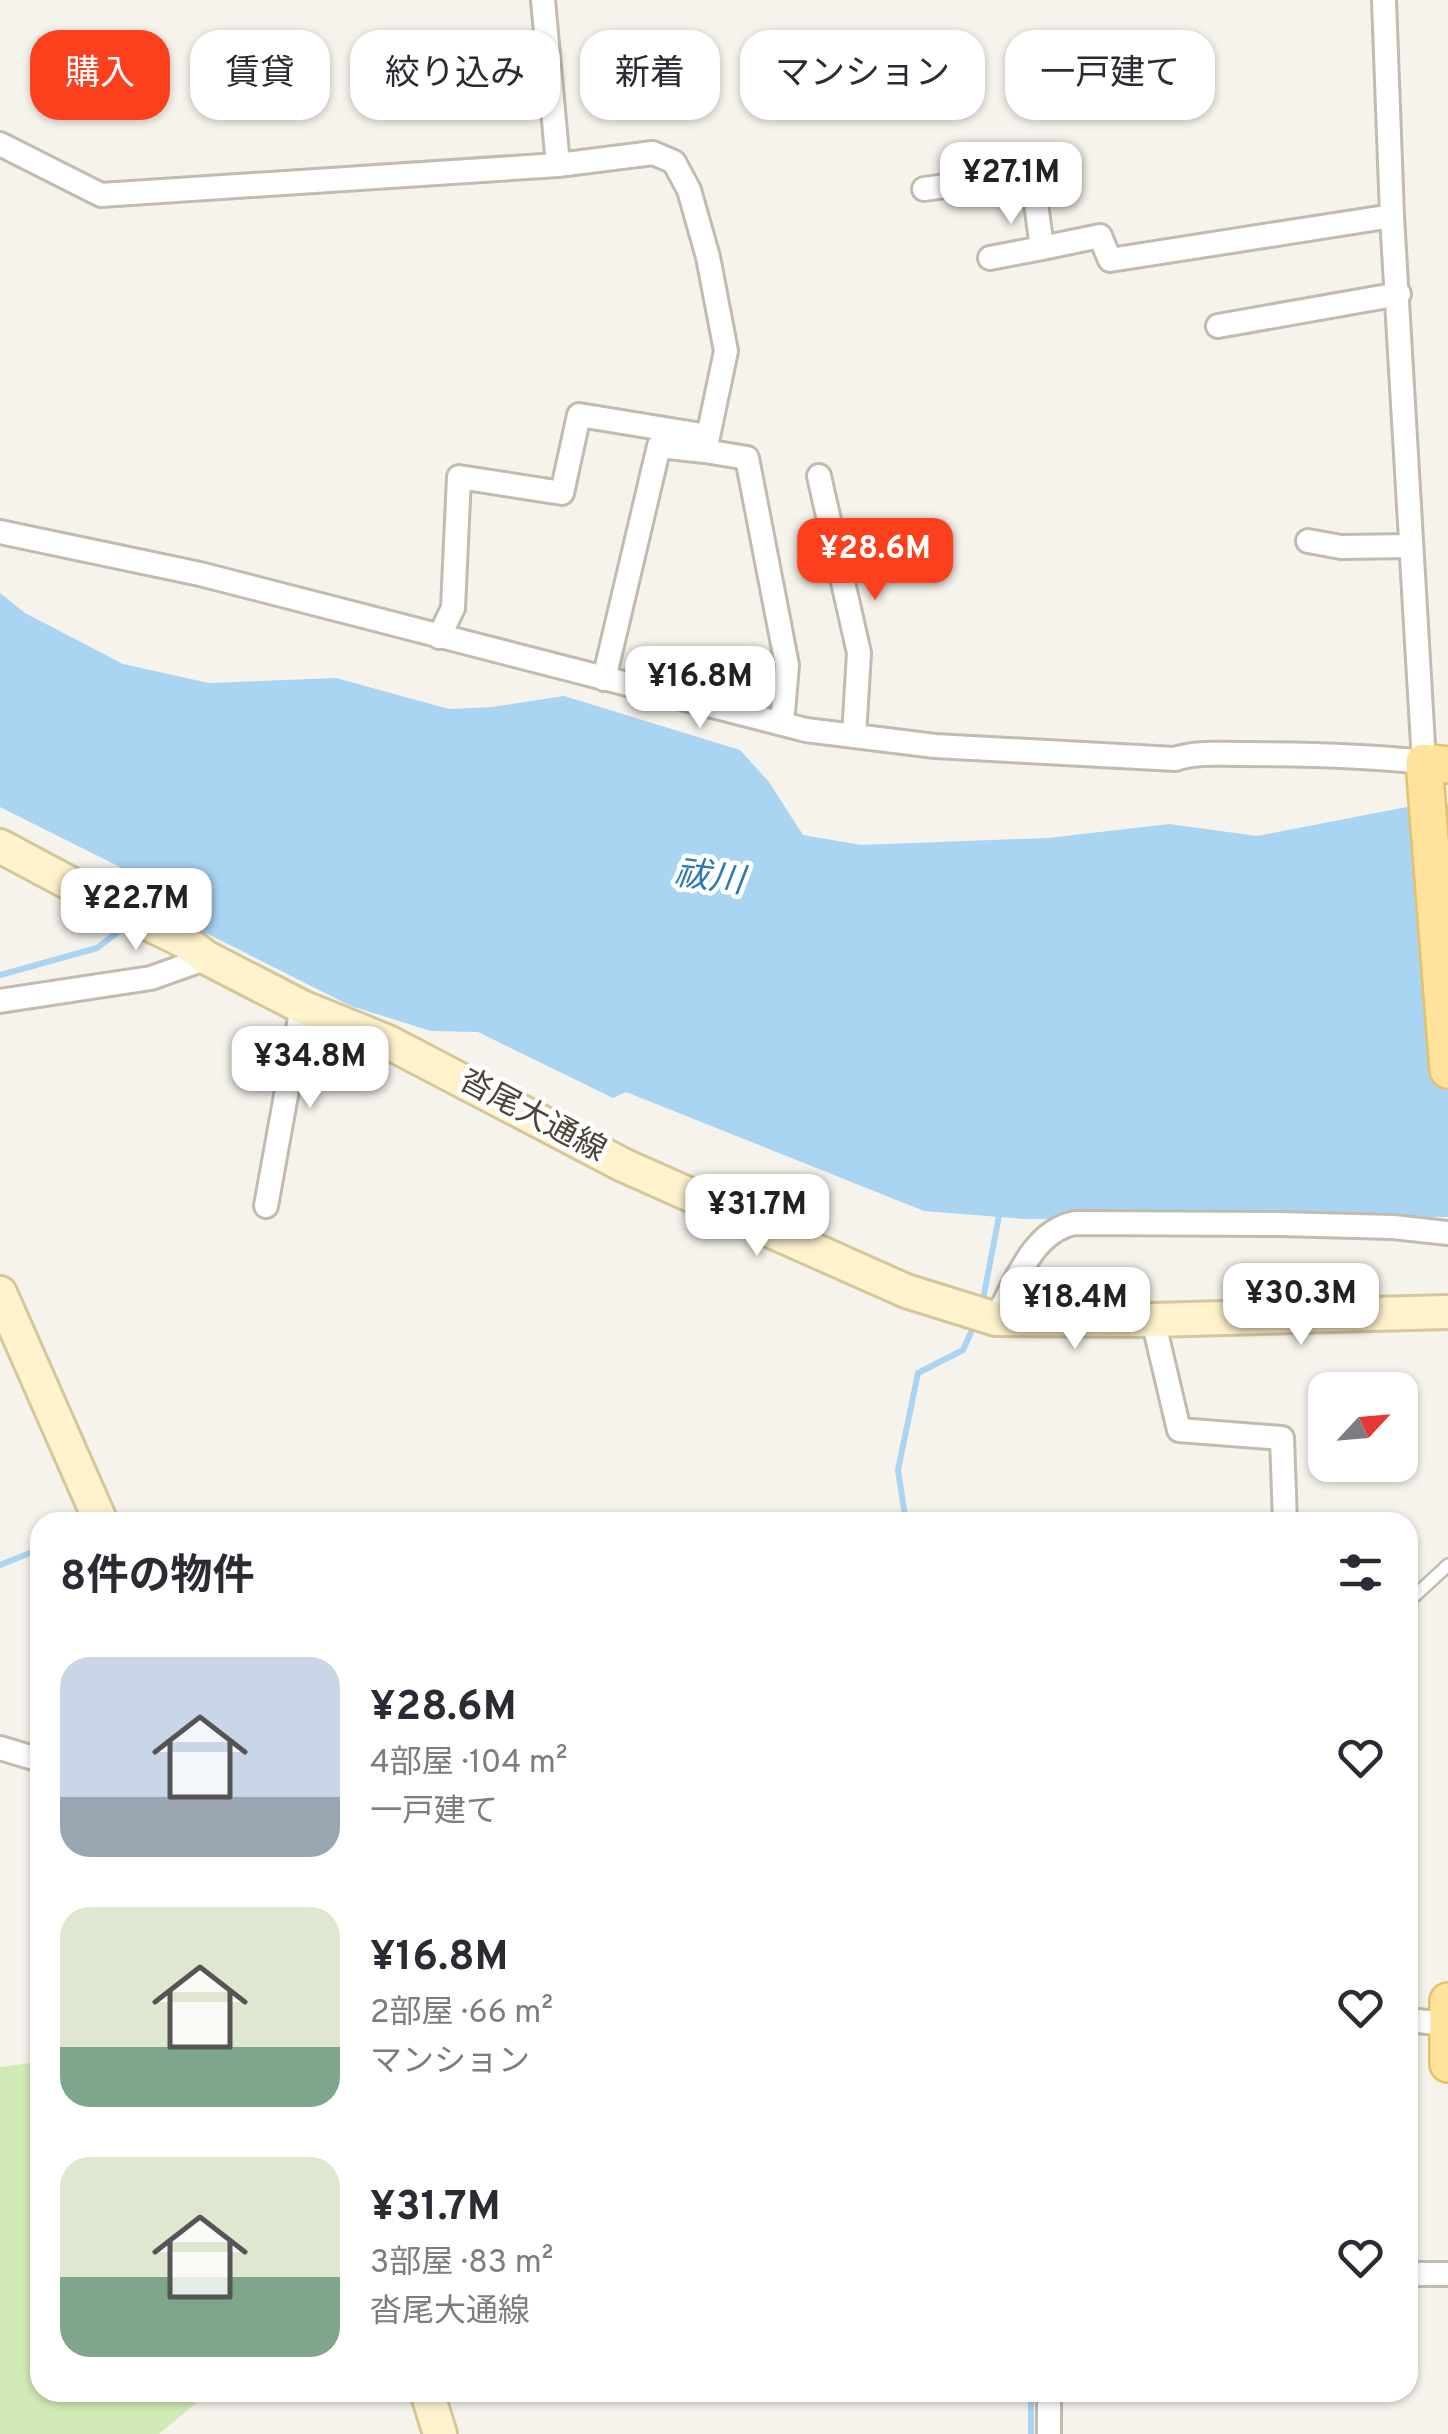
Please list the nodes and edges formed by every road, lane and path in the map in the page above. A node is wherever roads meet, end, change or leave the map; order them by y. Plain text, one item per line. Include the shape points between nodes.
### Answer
1 (543, 0) edge
2 (1384, 0) edge
3 (0, 144) edge
4 (558, 164) junction
5 (924, 189) dead end
6 (1392, 216) junction
7 (1042, 248) junction
8 (990, 258) dead end
9 (1399, 294) junction
10 (1218, 326) dead end
11 (706, 444) junction
12 (819, 476) dead end
13 (0, 532) edge
14 (912, 532) dead end
15 (834, 541) junction
16 (1308, 541) dead end
17 (1412, 546) junction
18 (439, 636) junction
19 (604, 679) junction
20 (782, 724) junction
21 (854, 736) junction
22 (1432, 770) edge
23 (0, 846) edge
24 (196, 949) junction
25 (0, 1000) edge
26 (302, 1006) junction
27 (1448, 1070) edge
28 (266, 1206) dead end
29 (1448, 1233) edge
30 (0, 1292) edge
31 (1448, 1312) edge
32 (996, 1319) junction
33 (1153, 1320) junction
34 (97, 1512) edge
35 (1285, 1512) edge
36 (1448, 1565) edge
37 (1418, 1593) edge
38 (0, 1748) edge
39 (30, 1757) edge
40 (1447, 2012) edge
41 (1418, 2018) edge
42 (1448, 2064) edge
43 (1418, 2274) edge
44 (1448, 2274) edge
45 (430, 2402) edge
46 (1049, 2402) edge
47 (440, 2434) edge
48 (1049, 2434) edge

1 - 4 street
2 - 6 street
3 - 4 street via 101,195
4 - 11 street via 652,153 674,162 689,190 726,351
5 - 7 street via 1032,174
6 - 7 street via 1110,260 1100,236
6 - 9 street
7 - 8 street
9 - 10 street
9 - 17 street
11 - 18 street via 580,415 562,493 460,477 452,608
11 - 19 street via 659,446
11 - 20 street via 747,458 788,665
12 - 15 street
13 - 18 street via 200,574
14 - 15 street
15 - 21 street via 860,653
16 - 17 street
17 - 22 street
18 - 19 street
19 - 20 street
20 - 21 street
21 - 22 street via 1175,759 1377,756
22 - 27 main road
23 - 24 main road, 沓尾大通線
24 - 25 street via 151,978
24 - 26 main road, 沓尾大通線
26 - 28 street
26 - 32 main road, 沓尾大通線 via 388,1042 623,1165 906,1291
29 - 32 street via 1074,1222 1049,1232
30 - 34 main road
31 - 33 main road, 沓尾大通線
32 - 33 main road, 沓尾大通線
33 - 35 street via 1178,1430 1282,1438
36 - 37 lane
38 - 39 street
40 - 41 street
40 - 42 main road
43 - 44 street
45 - 47 main road
46 - 48 street

